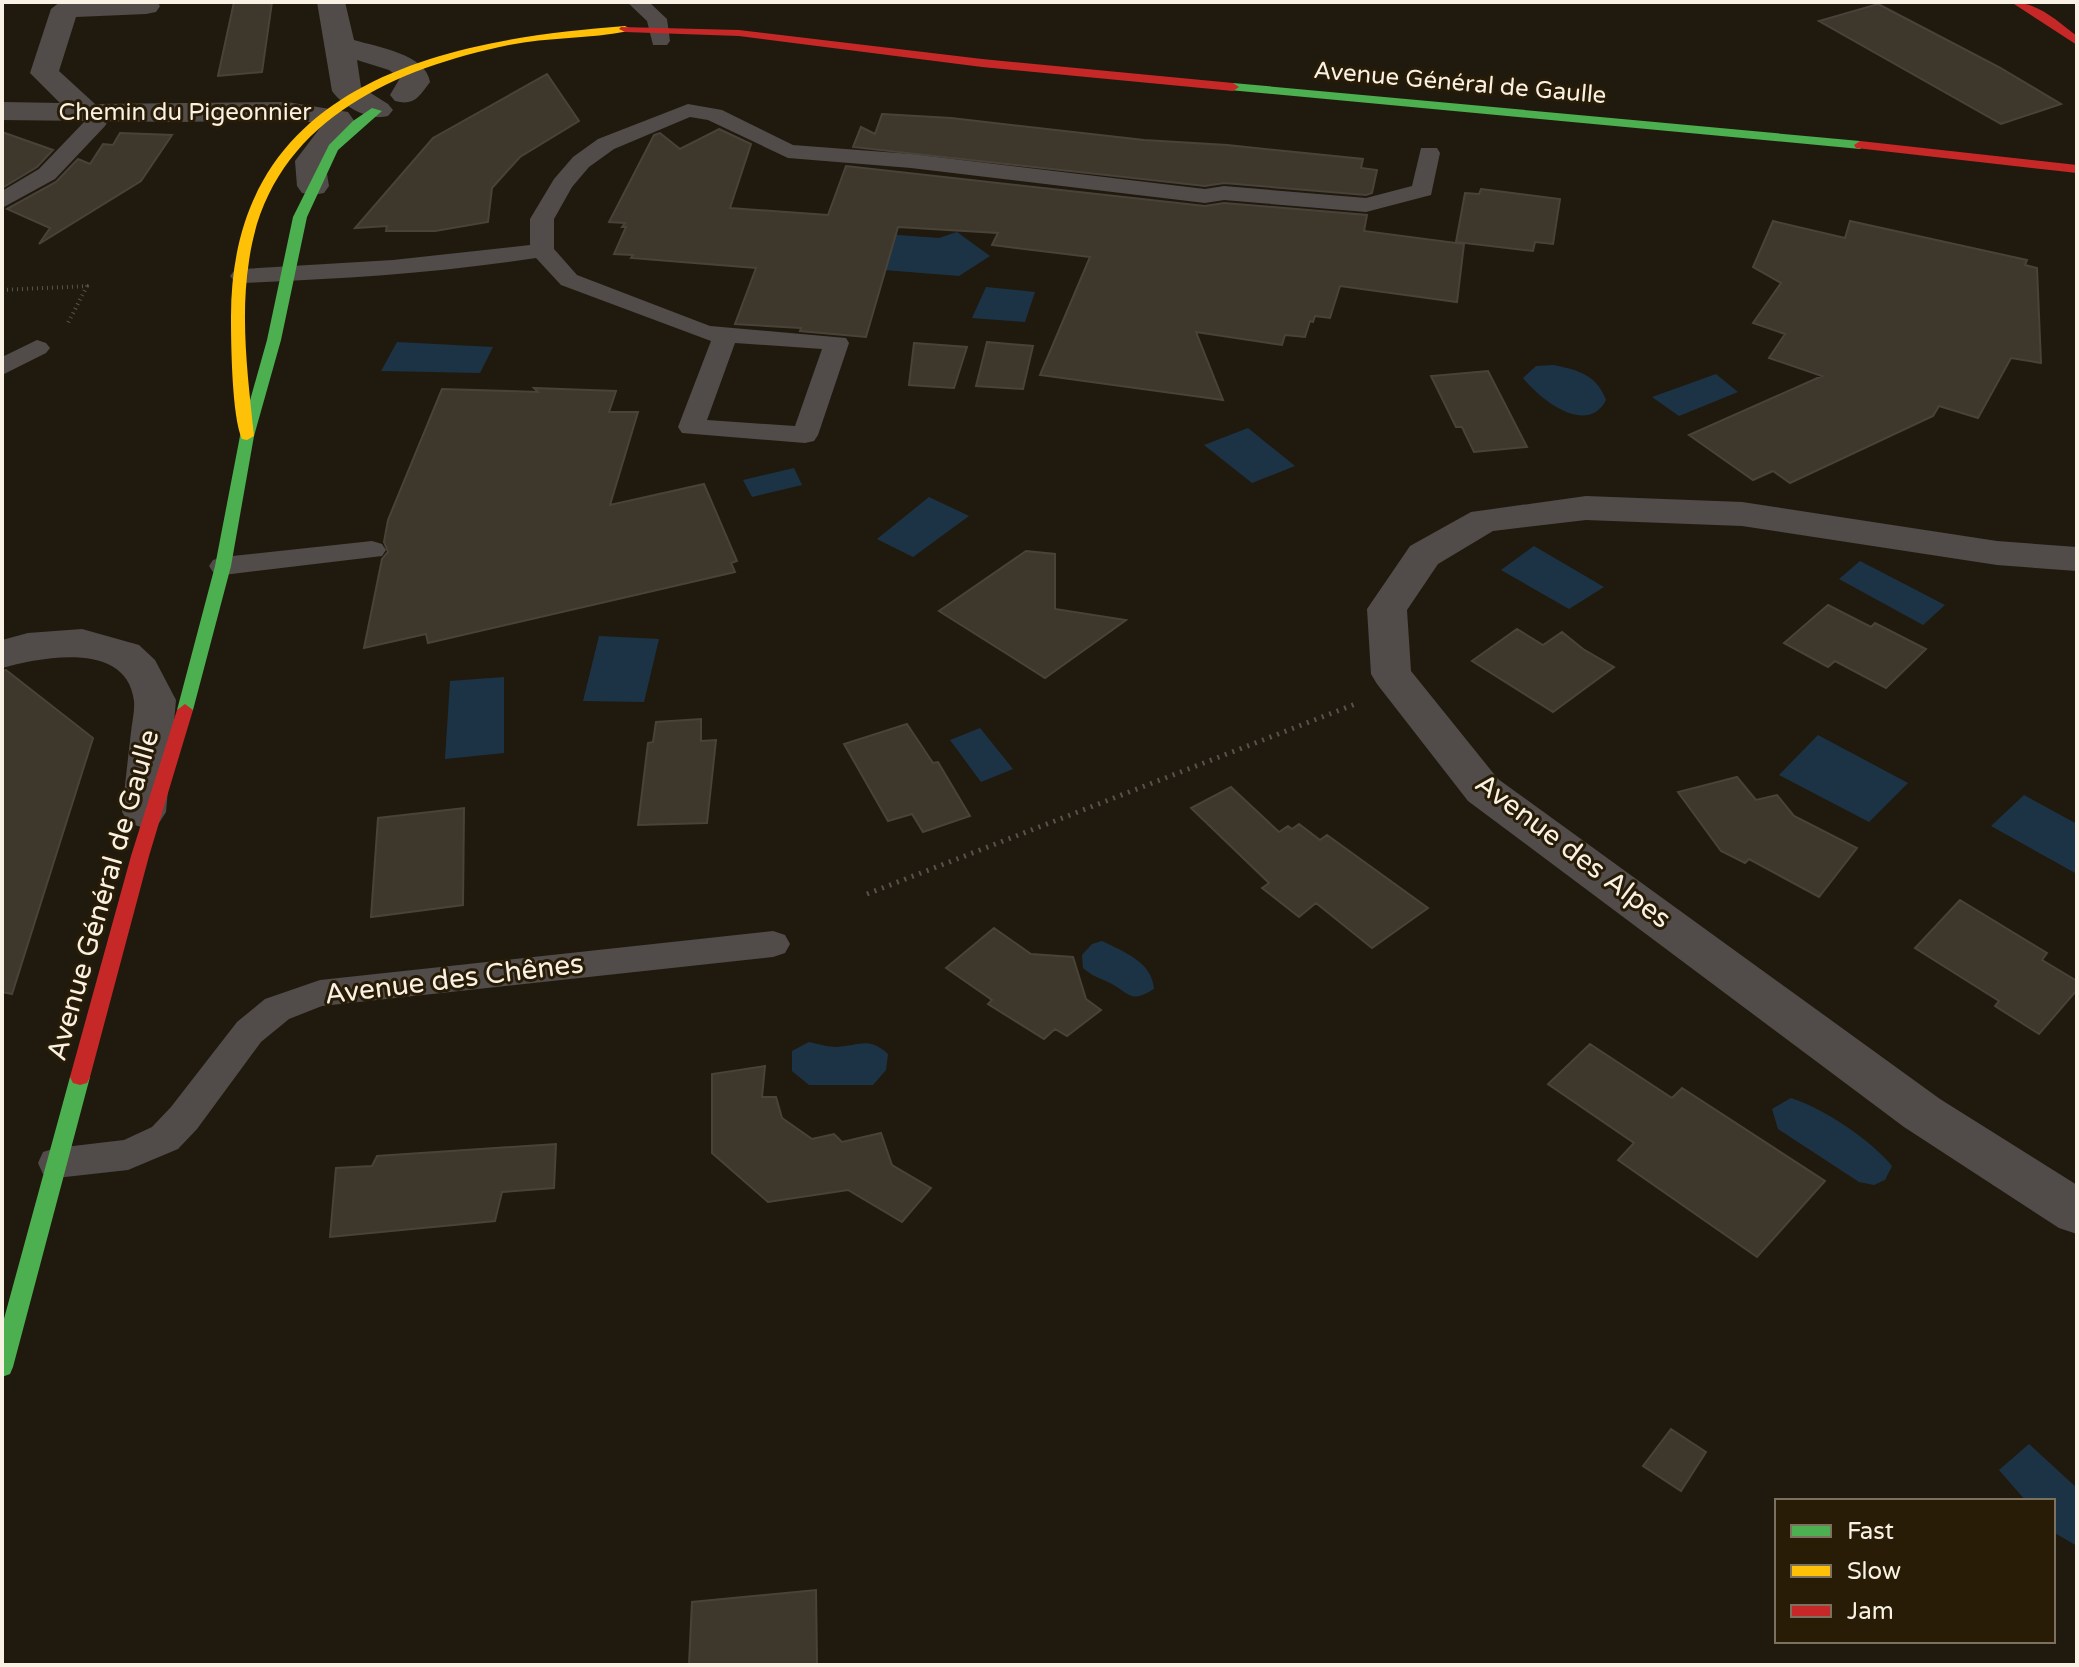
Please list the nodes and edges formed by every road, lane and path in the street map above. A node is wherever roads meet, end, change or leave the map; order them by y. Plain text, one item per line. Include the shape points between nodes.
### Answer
1 (331, 2) edge
2 (637, 2) edge
3 (2017, 2) edge
4 (62, 5) edge
5 (146, 6) dead end
6 (659, 34) junction
7 (2076, 40) edge
8 (341, 45) junction
9 (468, 71) dead end
10 (415, 83) junction
11 (367, 103) junction
12 (2, 111) edge
13 (87, 112) junction
14 (327, 115) junction
15 (1429, 153) dead end
16 (2071, 166) edge
17 (313, 186) junction
18 (2, 201) edge
19 (542, 250) junction
20 (290, 274) junction
21 (242, 276) junction
22 (2, 290) edge
23 (726, 334) junction
24 (37, 348) joint
25 (2, 367) edge
26 (247, 436) junction
27 (372, 550) dead end
28 (2077, 559) edge
29 (223, 566) junction
30 (2, 654) edge
31 (1370, 699) dead end
32 (140, 856) junction
33 (867, 894) dead end
34 (773, 944) dead end
35 (56, 1163) junction
36 (2077, 1212) edge
37 (2, 1367) edge

1 - 8 street
2 - 6 lane via 657,19
3 - 7 main road
4 - 5 street
4 - 13 street via 44,73
6 - 9 main road, Avenue Général de Gaulle via 544,52
6 - 10 main road, Avenue Général de Gaulle via 536,37 458,54
6 - 16 main road, Avenue Général de Gaulle via 856,48 1112,77
8 - 10 street via 399,64
8 - 11 street via 347,91
10 - 11 main road, Avenue Général de Gaulle
10 - 11 main road, Avenue Général de Gaulle
11 - 14 main road, Avenue Général de Gaulle
11 - 17 main road, Avenue Général de Gaulle
12 - 13 street, Chemin du Pigeonnier
13 - 14 street, Chemin du Pigeonnier via 292,108
13 - 18 lane via 97,121 47,174
14 - 17 street, Chemin du Pigeonnier via 340,122 310,161
14 - 21 main road, Avenue Général de Gaulle via 283,154 269,178 244,243
15 - 19 lane via 1423,190 1366,205 1224,193 1205,196 788,151 714,115 688,110 606,144 581,162 542,219
17 - 20 main road, Avenue Général de Gaulle via 300,217
19 - 20 lane
19 - 23 lane via 569,280 706,333
20 - 21 lane
20 - 26 main road, Avenue Général de Gaulle
21 - 26 main road, Avenue Général de Gaulle via 237,343
22 - 24 path via 87,286 64,332
23 - 23 lane via 691,427 805,435 837,343
24 - 25 lane
26 - 29 main road, Avenue Général de Gaulle
27 - 29 lane
28 - 36 street, Avenue des Alpes via 1997,553 1742,514 1586,508 1484,520 1424,555 1387,609 1391,674 1483,790 1922,1113
29 - 32 main road, Avenue Général de Gaulle
30 - 32 street via 82,642 125,655 141,670 155,700
31 - 33 path
32 - 35 main road, Avenue Général de Gaulle
34 - 35 lane, Avenue des Chênes via 320,993 277,1009 249,1032 165,1138 128,1155
35 - 37 main road, Avenue Général de Gaulle

